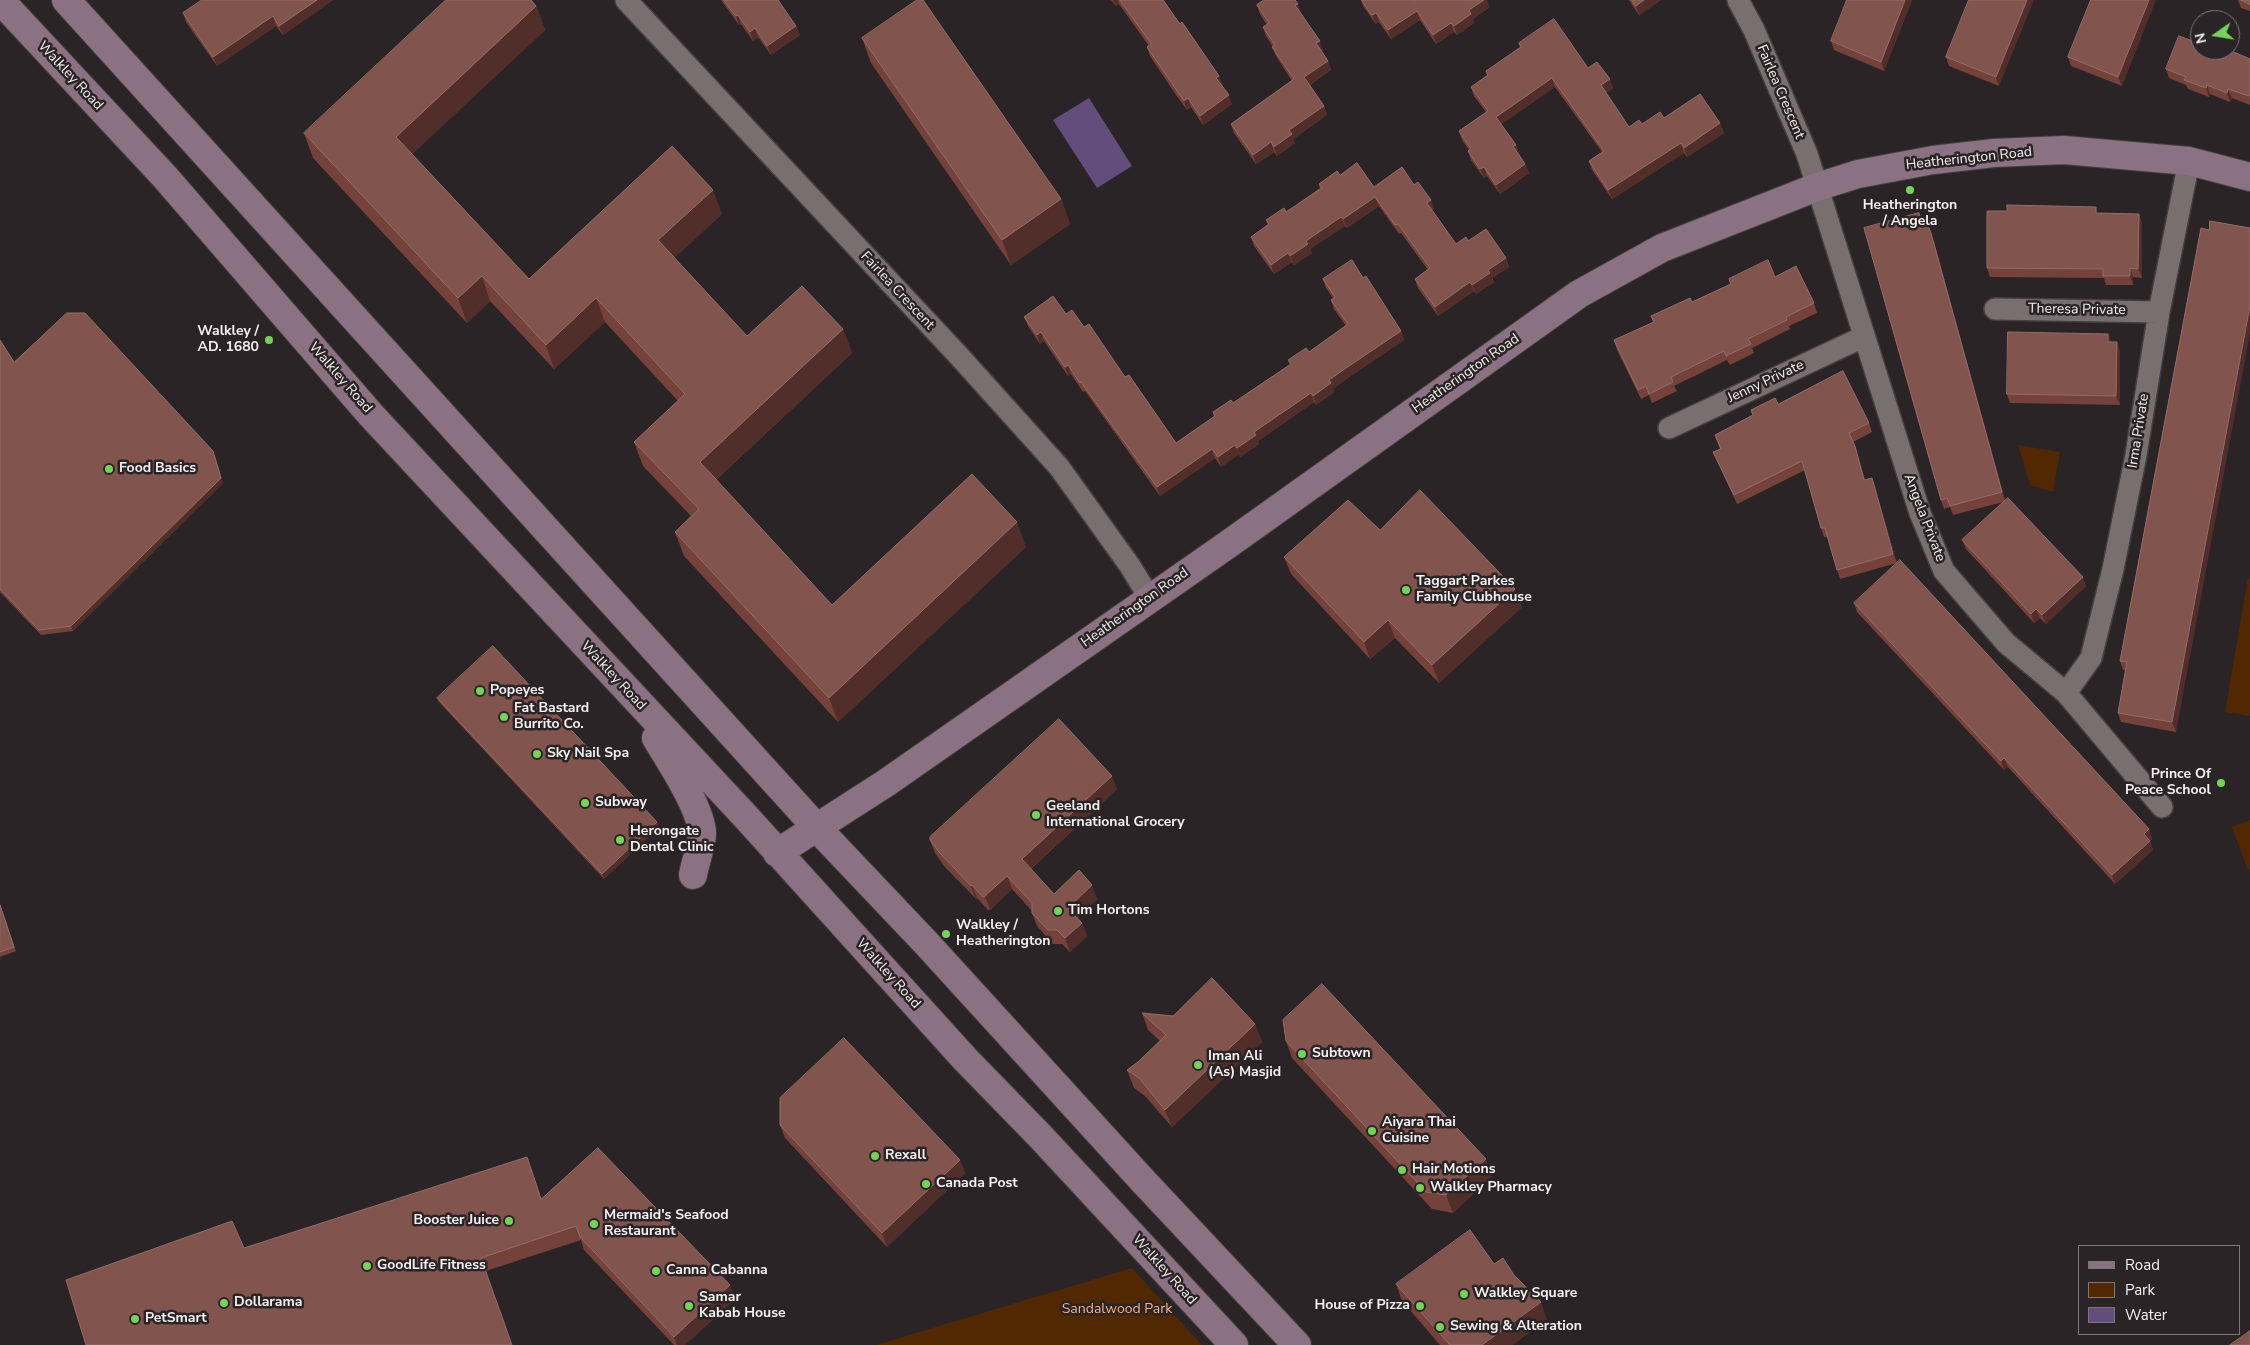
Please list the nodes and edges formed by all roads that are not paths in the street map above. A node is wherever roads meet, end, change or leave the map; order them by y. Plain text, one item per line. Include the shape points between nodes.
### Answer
1 (0, 0) edge
2 (66, 0) edge
3 (626, 0) edge
4 (1738, 0) edge
5 (2189, 161) junction
6 (2250, 177) edge
7 (1817, 187) junction
8 (1995, 309) dead end
9 (2159, 312) junction
10 (1863, 337) junction
11 (1669, 428) dead end
12 (1149, 597) junction
13 (628, 692) junction
14 (2066, 693) junction
15 (2162, 807) dead end
16 (817, 828) junction
17 (777, 853) junction
18 (693, 875) dead end
19 (1234, 1345) edge
20 (1297, 1345) edge

1 - 13 main road, Walkley Road via 164,177 372,415
2 - 16 main road
3 - 12 street, Fairlea Crescent via 1059,467
4 - 7 street, Fairlea Crescent via 1799,136
5 - 6 main road, Heatherington Road
5 - 7 main road, Heatherington Road via 2064,150 1994,153 1858,174
5 - 9 street, Irma Private
7 - 10 street, Angela Private
7 - 12 main road, Heatherington Road via 1662,248 1579,294 1230,543
8 - 9 street, Theresa Private
9 - 14 street, Irma Private via 2136,455 2113,569 2091,658
10 - 11 street, Jenny Private
10 - 14 street, Angela Private via 1920,513 1944,571 2006,643
12 - 16 main road, Heatherington Road
13 - 17 main road, Walkley Road
13 - 18 main road via 681,779 694,807 702,833
14 - 15 street, Angela Private
16 - 17 main road, Heatherington Road
16 - 20 main road
17 - 19 main road, Walkley Road

